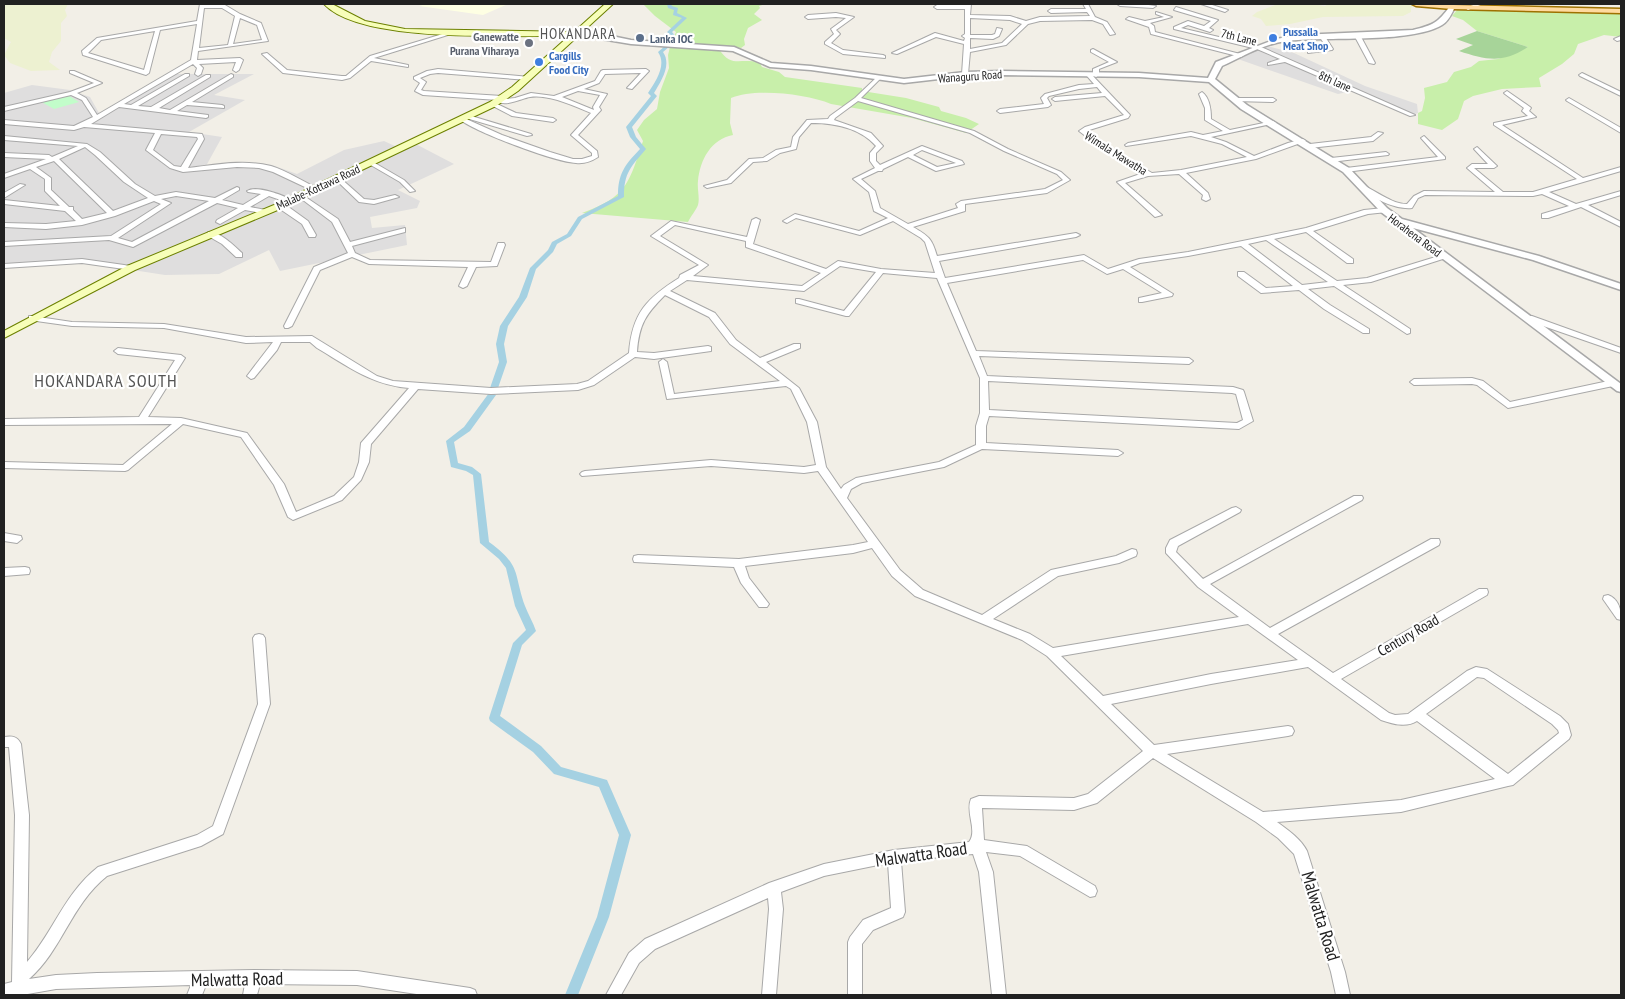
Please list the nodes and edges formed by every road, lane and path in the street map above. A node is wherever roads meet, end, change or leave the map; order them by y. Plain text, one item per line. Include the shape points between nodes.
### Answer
1 (332, 4) edge
2 (609, 4) edge
3 (1086, 4) edge
4 (1120, 4) edge
5 (1204, 4) edge
6 (1416, 4) edge
7 (1480, 4) edge
8 (201, 5) edge
9 (967, 5) edge
10 (1153, 6) dead end
11 (936, 7) dead end
12 (1452, 8) junction
13 (1468, 8) junction
14 (1176, 9) dead end
15 (1089, 10) junction
16 (1225, 10) dead end
17 (1051, 11) dead end
18 (1621, 11) edge
19 (1158, 13) dead end
20 (238, 15) junction
21 (967, 16) junction
22 (808, 17) dead end
23 (1093, 18) junction
24 (1129, 19) dead end
25 (198, 22) junction
26 (1026, 22) junction
27 (1146, 23) junction
28 (1205, 28) junction
29 (999, 29) dead end
30 (158, 30) junction
31 (448, 34) junction
32 (574, 34) junction
33 (1112, 34) dead end
34 (1357, 35) junction
35 (966, 36) junction
36 (1322, 36) junction
37 (967, 43) junction
38 (1267, 44) junction
39 (230, 46) junction
40 (1259, 48) junction
41 (195, 50) junction
42 (968, 51) junction
43 (1093, 51) dead end
44 (1310, 52) dead end
45 (895, 53) dead end
46 (265, 54) dead end
47 (1241, 55) junction
48 (883, 57) dead end
49 (370, 59) junction
50 (1286, 60) junction
51 (194, 61) junction
52 (1372, 63) dead end
53 (1270, 64) dead end
54 (406, 66) dead end
55 (1304, 67) junction
56 (236, 70) dead end
57 (1291, 71) dead end
58 (72, 72) dead end
59 (198, 74) dead end
60 (965, 74) junction
61 (187, 75) dead end
62 (1093, 75) junction
63 (1582, 75) dead end
64 (208, 76) dead end
65 (232, 76) dead end
66 (528, 78) junction
67 (877, 79) junction
68 (1211, 80) junction
69 (1340, 84) junction
70 (1098, 85) junction
71 (1333, 85) dead end
72 (630, 88) dead end
73 (580, 90) junction
74 (72, 93) junction
75 (1507, 93) dead end
76 (1106, 94) junction
77 (1202, 94) dead end
78 (1621, 94) edge
79 (1387, 95) dead end
80 (558, 98) junction
81 (857, 99) junction
82 (1055, 99) dead end
83 (1376, 99) junction
84 (1236, 100) junction
85 (1273, 100) dead end
86 (1568, 100) dead end
87 (498, 101) junction
88 (187, 103) junction
89 (118, 105) junction
90 (133, 106) junction
91 (222, 107) dead end
92 (4, 109) edge
93 (153, 109) junction
94 (125, 111) dead end
95 (172, 111) junction
96 (1000, 111) dead end
97 (596, 113) junction
98 (1412, 115) dead end
99 (206, 116) dead end
100 (96, 117) junction
101 (465, 118) junction
102 (553, 120) dead end
103 (831, 121) junction
104 (4, 122) edge
105 (1273, 123) junction
106 (84, 125) junction
107 (159, 131) junction
108 (1621, 131) edge
109 (1229, 132) junction
110 (1380, 133) dead end
111 (528, 136) dead end
112 (1203, 137) junction
113 (4, 138) edge
114 (1424, 138) dead end
115 (1306, 144) junction
116 (1128, 145) dead end
117 (85, 146) junction
118 (1478, 149) dead end
119 (1386, 154) dead end
120 (909, 155) junction
121 (6, 156) edge
122 (55, 158) junction
123 (1254, 158) junction
124 (1331, 160) junction
125 (371, 163) junction
126 (30, 166) junction
127 (1621, 169) edge
128 (183, 170) junction
129 (880, 170) junction
130 (1346, 170) junction
131 (1181, 172) junction
132 (1148, 174) junction
133 (4, 176) edge
134 (337, 178) junction
135 (1580, 179) junction
136 (22, 185) dead end
137 (707, 186) dead end
138 (1360, 186) junction
139 (237, 189) dead end
140 (315, 189) junction
141 (250, 191) dead end
142 (412, 191) dead end
143 (1541, 191) junction
144 (1500, 192) junction
145 (268, 193) junction
146 (1621, 193) edge
147 (4, 196) edge
148 (301, 196) junction
149 (395, 198) dead end
150 (1206, 198) dead end
151 (153, 199) junction
152 (213, 201) junction
153 (4, 202) edge
154 (285, 203) junction
155 (1579, 206) junction
156 (243, 208) junction
157 (70, 209) junction
158 (1384, 210) junction
159 (263, 212) junction
160 (112, 214) junction
161 (1158, 215) dead end
162 (1545, 216) dead end
163 (892, 219) junction
164 (756, 220) dead end
165 (1396, 220) junction
166 (787, 221) dead end
167 (220, 222) dead end
168 (82, 223) junction
169 (4, 225) edge
170 (1621, 225) edge
171 (908, 226) junction
172 (402, 230) dead end
173 (1307, 230) junction
174 (211, 234) junction
175 (312, 235) dead end
176 (1076, 235) dead end
177 (1266, 237) junction
178 (112, 238) junction
179 (750, 240) junction
180 (1242, 243) junction
181 (4, 244) edge
182 (347, 245) junction
183 (501, 245) dead end
184 (352, 254) junction
185 (239, 255) dead end
186 (1445, 257) junction
187 (935, 259) junction
188 (1350, 261) dead end
189 (4, 266) edge
190 (473, 266) junction
191 (1123, 266) junction
192 (132, 268) junction
193 (881, 271) junction
194 (827, 272) junction
195 (1241, 274) dead end
196 (683, 277) junction
197 (941, 279) junction
198 (1338, 284) junction
199 (1620, 285) edge
200 (463, 286) dead end
201 (1301, 287) junction
202 (664, 291) junction
203 (1142, 300) dead end
204 (799, 301) dead end
205 (32, 318) junction
206 (1528, 318) junction
207 (288, 326) dead end
208 (1366, 331) dead end
209 (1407, 331) dead end
210 (4, 335) edge
211 (278, 340) junction
212 (797, 346) dead end
213 (708, 349) dead end
214 (1621, 350) edge
215 (118, 351) dead end
216 (633, 354) junction
217 (974, 354) junction
218 (1189, 361) dead end
219 (663, 362) dead end
220 (759, 362) junction
221 (251, 376) dead end
222 (984, 378) junction
223 (1414, 382) dead end
224 (788, 383) junction
225 (416, 386) junction
226 (1617, 386) edge
227 (985, 413) junction
228 (142, 420) junction
229 (182, 421) junction
230 (4, 422) edge
231 (981, 446) junction
232 (1118, 453) dead end
233 (4, 465) edge
234 (821, 467) junction
235 (585, 474) dead end
236 (842, 498) junction
237 (1358, 498) dead end
238 (1236, 510) dead end
239 (4, 537) edge
240 (17, 539) dead end
241 (1435, 542) dead end
242 (874, 544) junction
243 (1132, 553) dead end
244 (638, 559) dead end
245 (739, 563) junction
246 (25, 571) dead end
247 (4, 572) edge
248 (1202, 584) junction
249 (1483, 592) dead end
250 (1608, 599) dead end
251 (764, 604) dead end
252 (1621, 616) edge
253 (1251, 619) junction
254 (984, 620) junction
255 (1270, 633) junction
256 (259, 638) dead end
257 (1051, 653) junction
258 (1310, 662) junction
259 (1333, 678) junction
260 (1102, 701) junction
261 (1417, 714) junction
262 (1288, 731) dead end
263 (4, 742) edge
264 (1152, 751) junction
265 (1508, 781) junction
266 (1261, 818) junction
267 (977, 845) junction
268 (894, 856) junction
269 (774, 888) junction
270 (1090, 890) dead end
271 (254, 977) junction
272 (201, 980) junction
273 (14, 986) edge
274 (194, 995) edge
275 (250, 995) edge
276 (470, 995) edge
277 (613, 995) edge
278 (769, 995) edge
279 (855, 995) edge
280 (999, 995) edge
281 (1342, 995) edge

1 - 31 main road via 356,20 376,26
2 - 32 main road, Malabe-Kottawa Road
3 - 15 street
4 - 10 street
5 - 16 street
6 - 12 main road
7 - 13 street
8 - 20 street via 223,6
8 - 25 street
9 - 11 street
9 - 21 street
12 - 13 main road
12 - 34 street via 1441,23 1429,28
13 - 18 main road
14 - 28 street, 7th Lane via 1214,20
15 - 17 street
15 - 23 street
19 - 27 street via 1169,17
20 - 39 street
20 - 39 street via 259,24 266,41
21 - 26 street
21 - 35 street
22 - 48 street via 838,14 851,17 832,30 837,34 827,43 844,51
23 - 26 street
23 - 33 street via 1105,23
24 - 27 street
25 - 30 street
25 - 41 street
26 - 42 street via 1004,44
27 - 47 street via 1153,33
28 - 38 street, 7th Lane
28 - 40 street, 8th lane via 1188,24 1176,28
29 - 35 street via 993,36
30 - 30 street via 99,39 85,54 146,73
31 - 32 main road
31 - 49 street
32 - 66 main road, Malabe-Kottawa Road
32 - 67 street, Wanaguru Road via 631,42 734,49 770,65
34 - 36 street
34 - 52 street
35 - 37 street
36 - 38 street via 1284,39
36 - 44 street via 1330,49
37 - 42 street
37 - 45 street via 934,32
38 - 40 street
39 - 41 street
40 - 47 street
40 - 50 street, 8th lane
41 - 51 street
42 - 60 street
43 - 62 street via 1114,62 1097,68
46 - 49 street via 285,72 342,78 348,77
47 - 68 street via 1219,64
49 - 54 street
50 - 53 street
50 - 55 street, 8th lane
51 - 56 street via 240,60
51 - 59 street via 200,68
51 - 89 street
55 - 57 street
55 - 69 street, 8th lane
58 - 74 street via 99,83
60 - 62 street, Wanaguru Road
60 - 67 street, Wanaguru Road via 909,81
61 - 90 street
62 - 68 street, Wanaguru Road
62 - 70 street, Wimala Mawatha
63 - 78 street
64 - 93 street
65 - 88 street
66 - 87 main road, Malabe-Kottawa Road
66 - 87 street via 438,71 416,78 423,82 418,92
67 - 81 street
68 - 84 street, Horahena Road
69 - 71 street
69 - 83 street, 8th lane
70 - 76 street, Wimala Mawatha
70 - 96 street via 1046,95 1044,98 1048,105
72 - 73 street via 646,71 603,72 597,82
73 - 80 street
73 - 97 street via 604,94
74 - 92 street
74 - 100 street via 84,99
75 - 135 street via 1528,108 1525,110 1533,117 1496,124
76 - 82 street
76 - 132 street, Wimala Mawatha via 1127,115 1126,118 1082,131
77 - 109 street via 1208,108 1208,120
79 - 83 street
80 - 87 street via 532,95
80 - 97 street
81 - 103 street
81 - 171 street via 972,132 1059,173 1067,180 1047,192 963,202 960,204 962,209
83 - 98 street, 8th lane
84 - 85 street
84 - 105 street, Horahena Road
86 - 108 street
87 - 101 main road, Malabe-Kottawa Road
87 - 102 street via 514,115
88 - 91 street
88 - 95 street
89 - 90 street
89 - 100 street
90 - 93 street
90 - 94 street
93 - 95 street
95 - 99 street
97 - 101 street via 574,135 595,152 595,157 584,161 573,161 472,126
100 - 106 street
101 - 111 street
101 - 125 main road, Malabe-Kottawa Road
103 - 129 street via 869,134 880,146 873,153 873,161
103 - 137 street via 809,121 796,137 796,147 778,151 765,160 751,160 729,182
104 - 106 street via 74,128
105 - 109 street
105 - 115 street, Horahena Road
106 - 107 street
107 - 128 street via 149,150 172,167
107 - 128 street via 200,135 201,139
109 - 112 street
110 - 115 street, Wimala Mawatha via 1373,139
112 - 116 street via 1191,134
112 - 123 street
113 - 117 street
114 - 130 street via 1443,158
115 - 123 street, Wimala Mawatha via 1290,144
115 - 124 street, Horahena Road
117 - 122 street
117 - 151 street via 96,150 115,171
118 - 144 street via 1494,166 1470,168
119 - 124 street
120 - 120 street via 922,148 928,149 961,164 936,169
120 - 129 street
121 - 122 street
122 - 126 street
122 - 160 street
123 - 131 street, Wimala Mawatha
124 - 130 street, Horahena Road
125 - 134 main road, Malabe-Kottawa Road
125 - 142 street via 402,181
126 - 133 street
126 - 157 street via 48,178 48,191
127 - 135 street
128 - 140 street via 256,166 290,175
129 - 163 street via 856,179 872,191 877,209
130 - 138 street, Horahena Road
131 - 132 street, Wimala Mawatha
131 - 150 street via 1206,194
132 - 161 street via 1120,182
134 - 140 main road, Malabe-Kottawa Road
134 - 149 street via 361,202
135 - 143 street
136 - 147 street
138 - 144 street via 1403,207 1409,206 1424,192
138 - 158 street, Horahena Road
139 - 152 street
140 - 148 main road, Malabe-Kottawa Road
141 - 145 street
143 - 144 street via 1527,194
143 - 155 street
145 - 154 street
145 - 156 street
146 - 155 street
148 - 154 main road, Malabe-Kottawa Road
148 - 182 street via 335,221
151 - 152 street via 177,194
151 - 160 street
151 - 178 street via 167,203
152 - 156 street
152 - 178 street via 133,245
153 - 157 street
154 - 159 main road, Malabe-Kottawa Road
154 - 175 street
155 - 162 street
155 - 170 street
156 - 159 street
156 - 167 street
157 - 168 street
158 - 165 street, Horahena Road
158 - 173 street
159 - 174 main road, Malabe-Kottawa Road
160 - 168 street
163 - 166 street via 860,233 795,216
163 - 171 street
164 - 179 street
165 - 186 street, Horahena Road
165 - 199 street via 1536,258
168 - 169 street via 37,228
171 - 187 street via 924,236
172 - 182 street
173 - 177 street
173 - 188 street
174 - 185 street via 226,242
174 - 192 main road, Malabe-Kottawa Road
176 - 187 street
177 - 180 street
177 - 198 street
178 - 181 street
179 - 194 street via 749,246
179 - 196 street via 674,223 655,236 704,265
180 - 191 street
180 - 201 street
182 - 184 street
183 - 190 street via 494,264
184 - 190 street via 369,262
184 - 207 street via 317,269
186 - 198 street via 1368,280
186 - 206 street, Horahena Road
187 - 197 street
189 - 192 street via 82,261
190 - 200 street
191 - 197 street via 1107,272 1084,258
191 - 203 street via 1169,294
192 - 205 main road, Malabe-Kottawa Road
193 - 194 street via 838,263
193 - 197 street
193 - 204 street via 846,314
194 - 196 street via 804,289
195 - 201 street via 1264,291
196 - 202 street
197 - 217 street
198 - 201 street
198 - 209 street
201 - 208 street
202 - 216 street via 640,315 634,330
202 - 220 street via 712,315 733,342
205 - 210 main road, Malabe-Kottawa Road
205 - 211 street via 72,324 164,326 246,340
206 - 214 street
206 - 226 street, Horahena Road
211 - 221 street
211 - 225 street via 312,339 374,378 392,384
212 - 220 street
213 - 216 street via 654,356
215 - 228 street via 181,358
216 - 225 street via 590,383 578,387 491,391
217 - 218 street
217 - 222 street
219 - 224 street via 670,397
220 - 224 street
222 - 227 street
222 - 227 street via 1233,390 1240,392 1248,421 1239,426
223 - 226 street via 1472,380 1508,405
224 - 234 street via 795,388 812,422
225 - 229 street via 366,443 358,478 338,498 293,517 279,484 244,435
227 - 231 street
228 - 229 street
228 - 230 street
229 - 233 street via 126,468
231 - 232 street
231 - 236 street via 941,465 859,480 846,487
234 - 235 street via 804,470 711,463
234 - 236 street
236 - 242 street
237 - 248 street
238 - 248 street via 1174,543 1171,548 1171,554
239 - 240 street
241 - 255 street
242 - 245 street
242 - 254 street via 896,572 919,593
243 - 254 street via 1119,559 1055,573
244 - 245 street
245 - 251 street via 740,575
246 - 247 street
248 - 253 street
249 - 259 street, Century Road
250 - 252 street
253 - 255 street
253 - 257 street
254 - 257 street via 1026,637
255 - 258 street
256 - 273 street via 264,704 218,830 201,840 103,871 91,879 70,907 39,960
257 - 260 street
258 - 259 street
258 - 260 street
259 - 261 street via 1385,717 1395,720
260 - 264 street
261 - 265 street
261 - 265 street via 1476,672 1487,674 1556,720 1564,728 1565,735
262 - 264 street
263 - 273 street via 15,744 22,815
264 - 266 street, Malwatta Road
264 - 267 street, Malwatta Road via 1084,802 979,802 976,804
265 - 266 street via 1401,806
266 - 281 street, Malwatta Road via 1300,851
267 - 268 street, Malwatta Road via 967,850
267 - 270 street via 1022,850
267 - 280 street via 986,872
268 - 269 street, Malwatta Road via 824,870
268 - 279 street via 898,912 868,924 855,942
269 - 277 street, Malwatta Road via 650,944 634,958
269 - 278 street via 776,909
271 - 272 street, Malwatta Road
271 - 275 street
271 - 276 street, Malwatta Road via 358,978
272 - 273 street, Malwatta Road via 56,982
272 - 274 street

